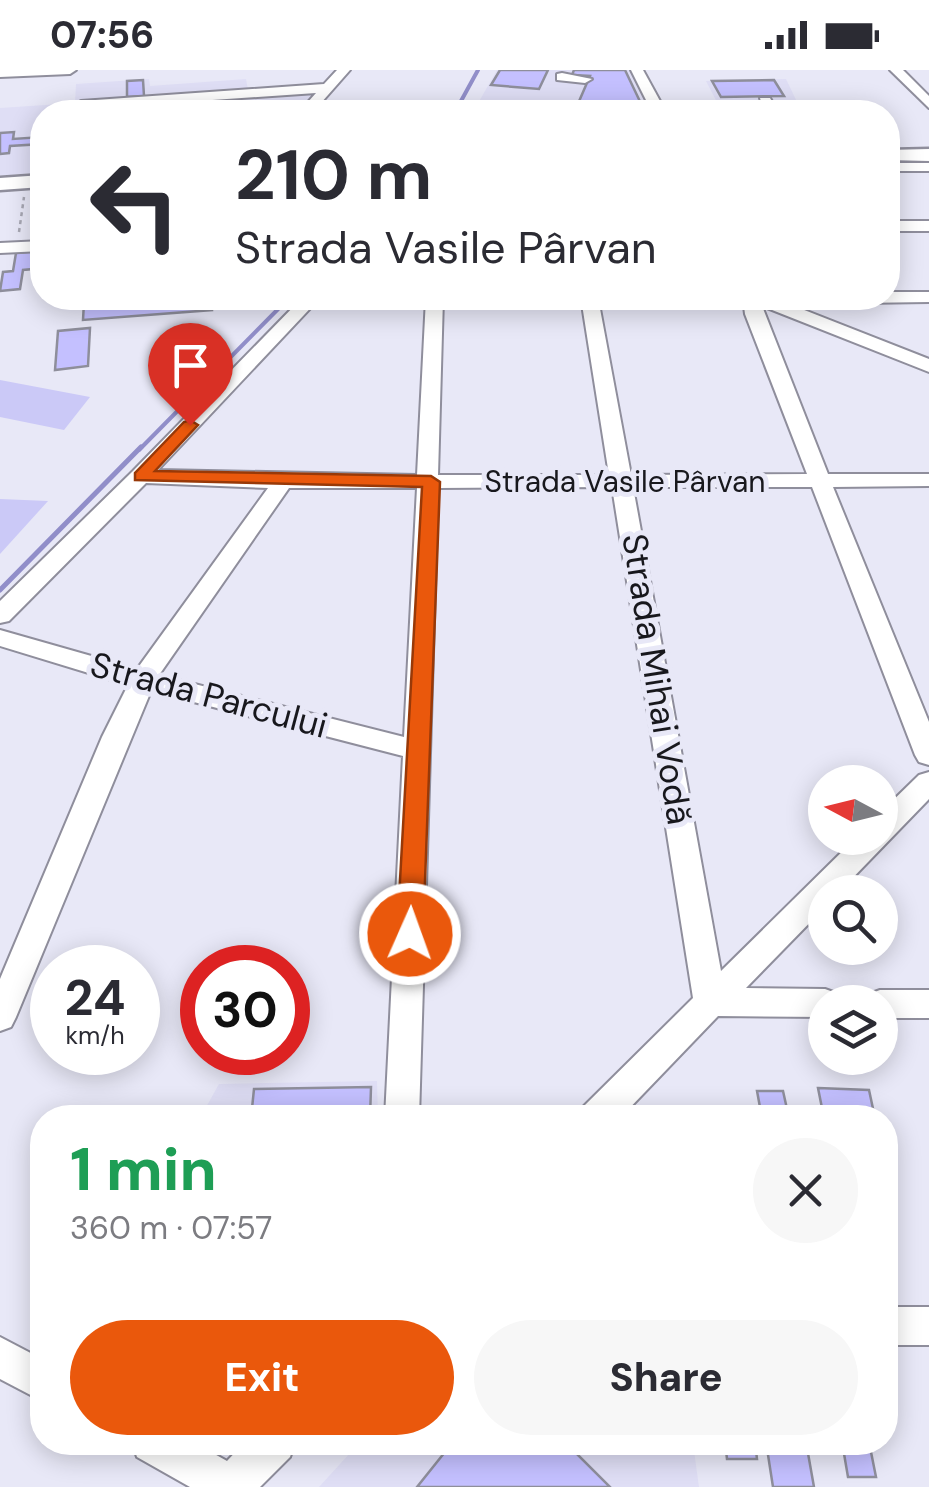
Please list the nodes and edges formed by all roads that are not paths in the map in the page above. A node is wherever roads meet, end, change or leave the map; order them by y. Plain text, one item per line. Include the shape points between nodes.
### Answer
1 (70, 70) edge
2 (344, 70) edge
3 (637, 70) edge
4 (650, 70) edge
5 (0, 73) edge
6 (901, 75) edge
7 (562, 77) dead end
8 (585, 79) dead end
9 (929, 79) edge
10 (328, 88) junction
11 (154, 100) edge
12 (317, 100) edge
13 (653, 100) edge
14 (666, 100) edge
15 (929, 104) edge
16 (900, 155) edge
17 (929, 155) edge
18 (900, 167) edge
19 (929, 167) edge
20 (30, 182) edge
21 (0, 184) edge
22 (900, 226) edge
23 (929, 226) edge
24 (900, 297) edge
25 (929, 297) edge
26 (300, 310) edge
27 (436, 310) edge
28 (592, 310) edge
29 (755, 310) edge
30 (788, 310) edge
31 (929, 366) edge
32 (141, 476) junction
33 (820, 480) junction
34 (929, 480) edge
35 (624, 481) junction
36 (283, 482) junction
37 (431, 482) junction
38 (0, 615) edge
39 (0, 638) edge
40 (144, 680) junction
41 (418, 750) junction
42 (929, 755) edge
43 (929, 782) edge
44 (898, 813) edge
45 (857, 855) edge
46 (710, 1002) junction
47 (808, 1003) edge
48 (898, 1004) edge
49 (929, 1004) edge
50 (0, 1018) edge
51 (403, 1105) edge
52 (609, 1105) edge
53 (898, 1326) edge
54 (929, 1326) edge
55 (0, 1357) edge
56 (30, 1374) edge
57 (175, 1455) edge
58 (262, 1455) edge
59 (231, 1487) edge

1 - 5 street
2 - 10 street
3 - 13 street
4 - 14 street
6 - 9 street
6 - 15 street
7 - 8 street
10 - 11 street
10 - 12 street
16 - 17 main road
18 - 19 street
20 - 21 main road
22 - 23 street
24 - 25 street
26 - 32 street
27 - 37 street
28 - 35 street, Strada Mihai Vodă
29 - 33 street
30 - 31 street
32 - 36 street, Strada Vasile Pârvan
32 - 38 street
33 - 34 street, Strada Vasile Pârvan
33 - 35 street, Strada Vasile Pârvan
33 - 42 street
35 - 37 street, Strada Vasile Pârvan
35 - 46 street, Strada Mihai Vodă
36 - 37 street, Strada Vasile Pârvan
36 - 40 street
37 - 41 street
39 - 40 street, Strada Parcului
40 - 41 street, Strada Parcului
40 - 50 street via 114,737
41 - 51 street
43 - 44 street
45 - 46 street
46 - 47 street
46 - 52 street
48 - 49 street
53 - 54 street
55 - 56 street
57 - 59 street
58 - 59 street

